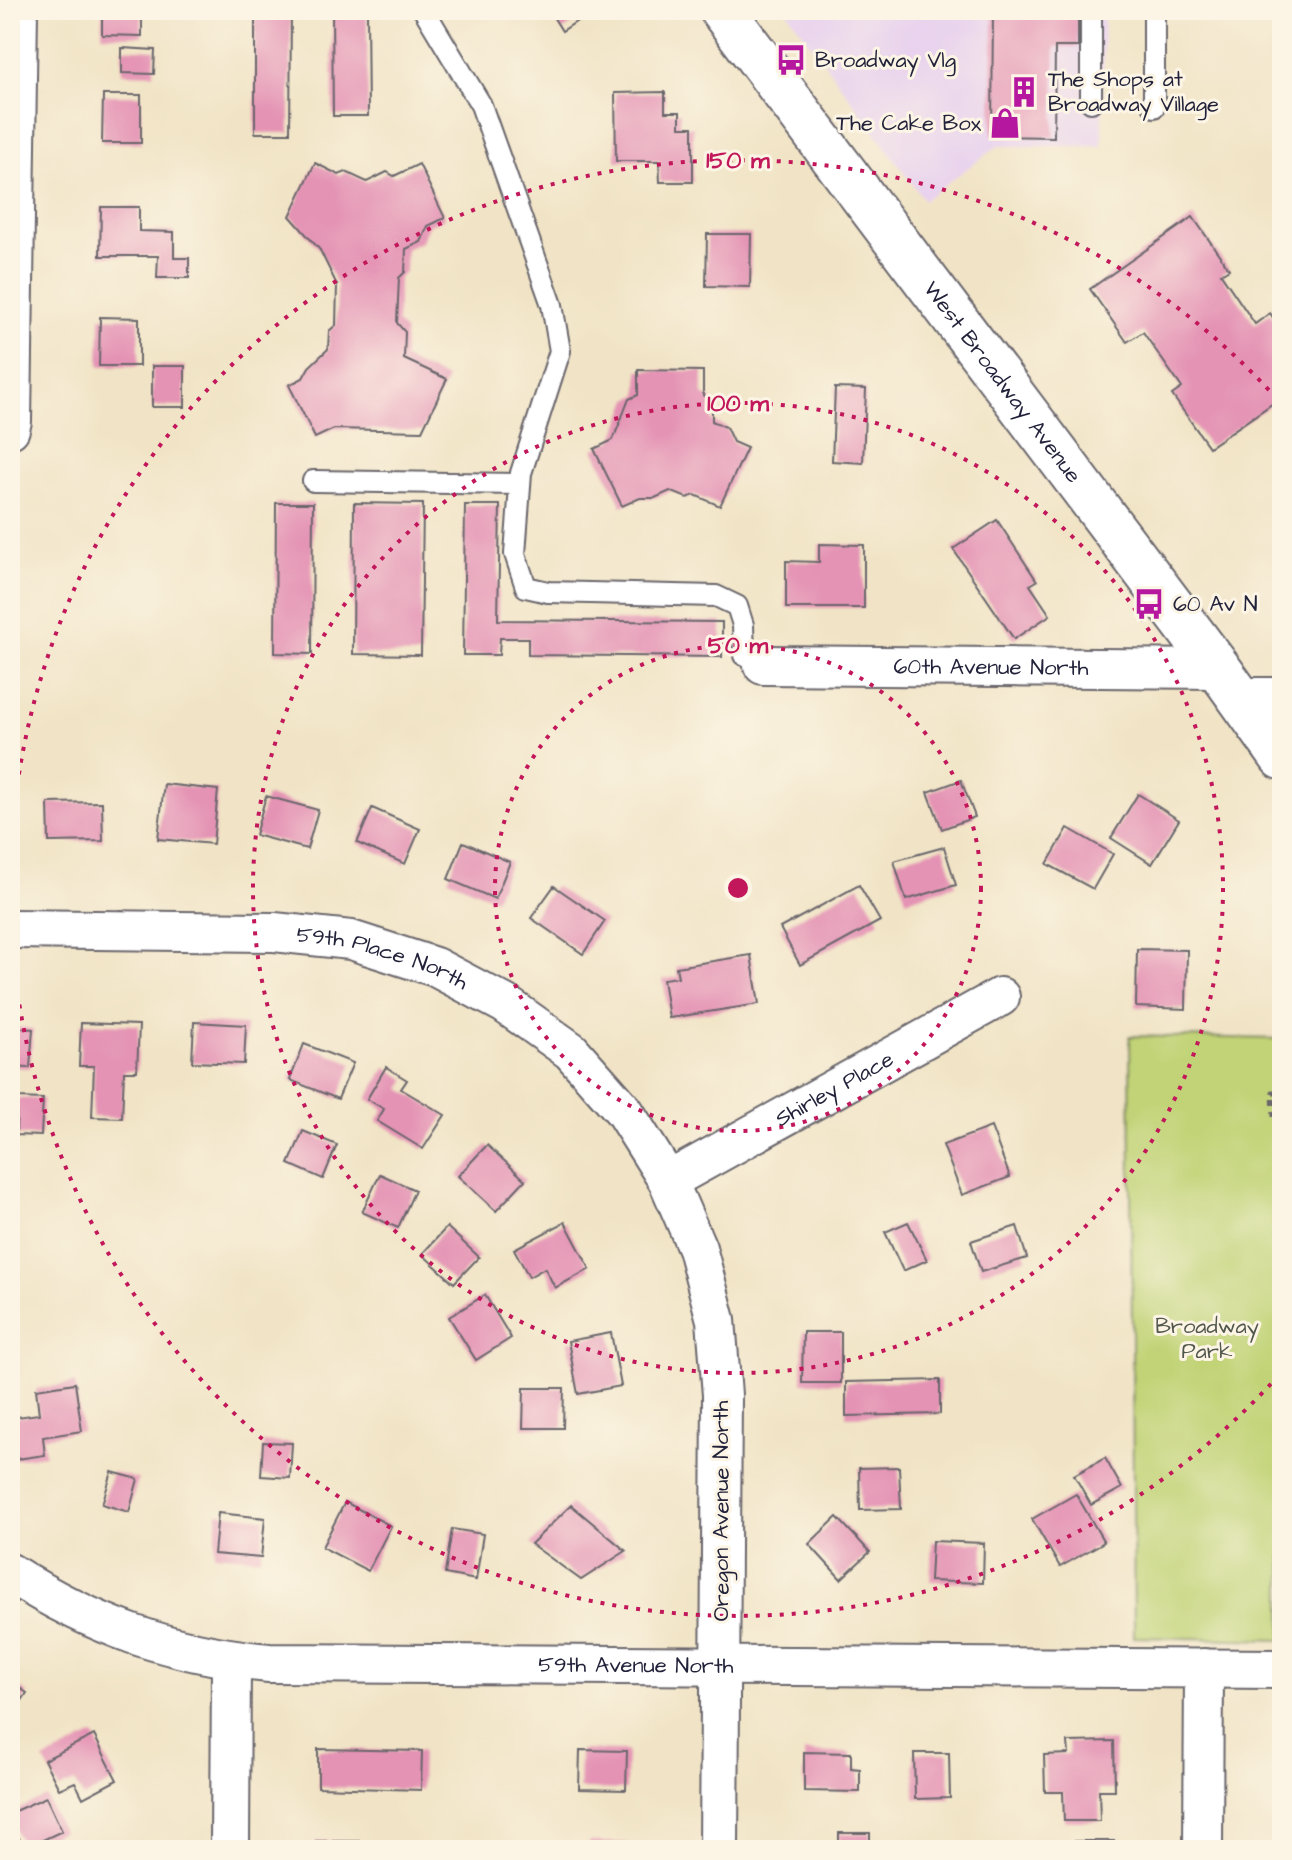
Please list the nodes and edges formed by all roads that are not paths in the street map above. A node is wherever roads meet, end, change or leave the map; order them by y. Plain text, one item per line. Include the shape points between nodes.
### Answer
1 (18, 10) edge
2 (424, 10) edge
3 (1091, 10) edge
4 (1154, 10) edge
5 (734, 14) edge
6 (1091, 102) dead end
7 (1154, 107) dead end
8 (10, 429) edge
9 (313, 481) dead end
10 (520, 484) junction
11 (763, 665) joint
12 (1247, 688) edge
13 (1282, 757) edge
14 (10, 929) edge
15 (1000, 997) dead end
16 (668, 1181) junction
17 (10, 1573) edge
18 (231, 1660) junction
19 (720, 1664) junction
20 (1204, 1668) junction
21 (1282, 1669) edge
22 (230, 1850) edge
23 (719, 1850) edge
24 (1203, 1850) edge

1 - 8 street
2 - 10 lane via 481,105 552,305 560,351
3 - 6 lane
4 - 7 lane
5 - 12 street, West Broadway Avenue
9 - 10 lane
10 - 11 lane via 515,554 526,587 716,596 737,606 744,655
11 - 12 street, 60th Avenue North
12 - 13 street, West Broadway Avenue
14 - 16 street, 59th Place North via 274,932 351,940 435,967 505,1004 571,1051 624,1111
15 - 16 street, Shirley Place
16 - 19 street, Oregon Avenue North via 697,1248 716,1320 722,1395
17 - 18 street, 59th Avenue North via 108,1627
18 - 19 street, 59th Avenue North
18 - 22 street
19 - 20 street, 59th Avenue North
19 - 23 street, Oregon Avenue North
20 - 21 street, 59th Avenue North
20 - 24 street

